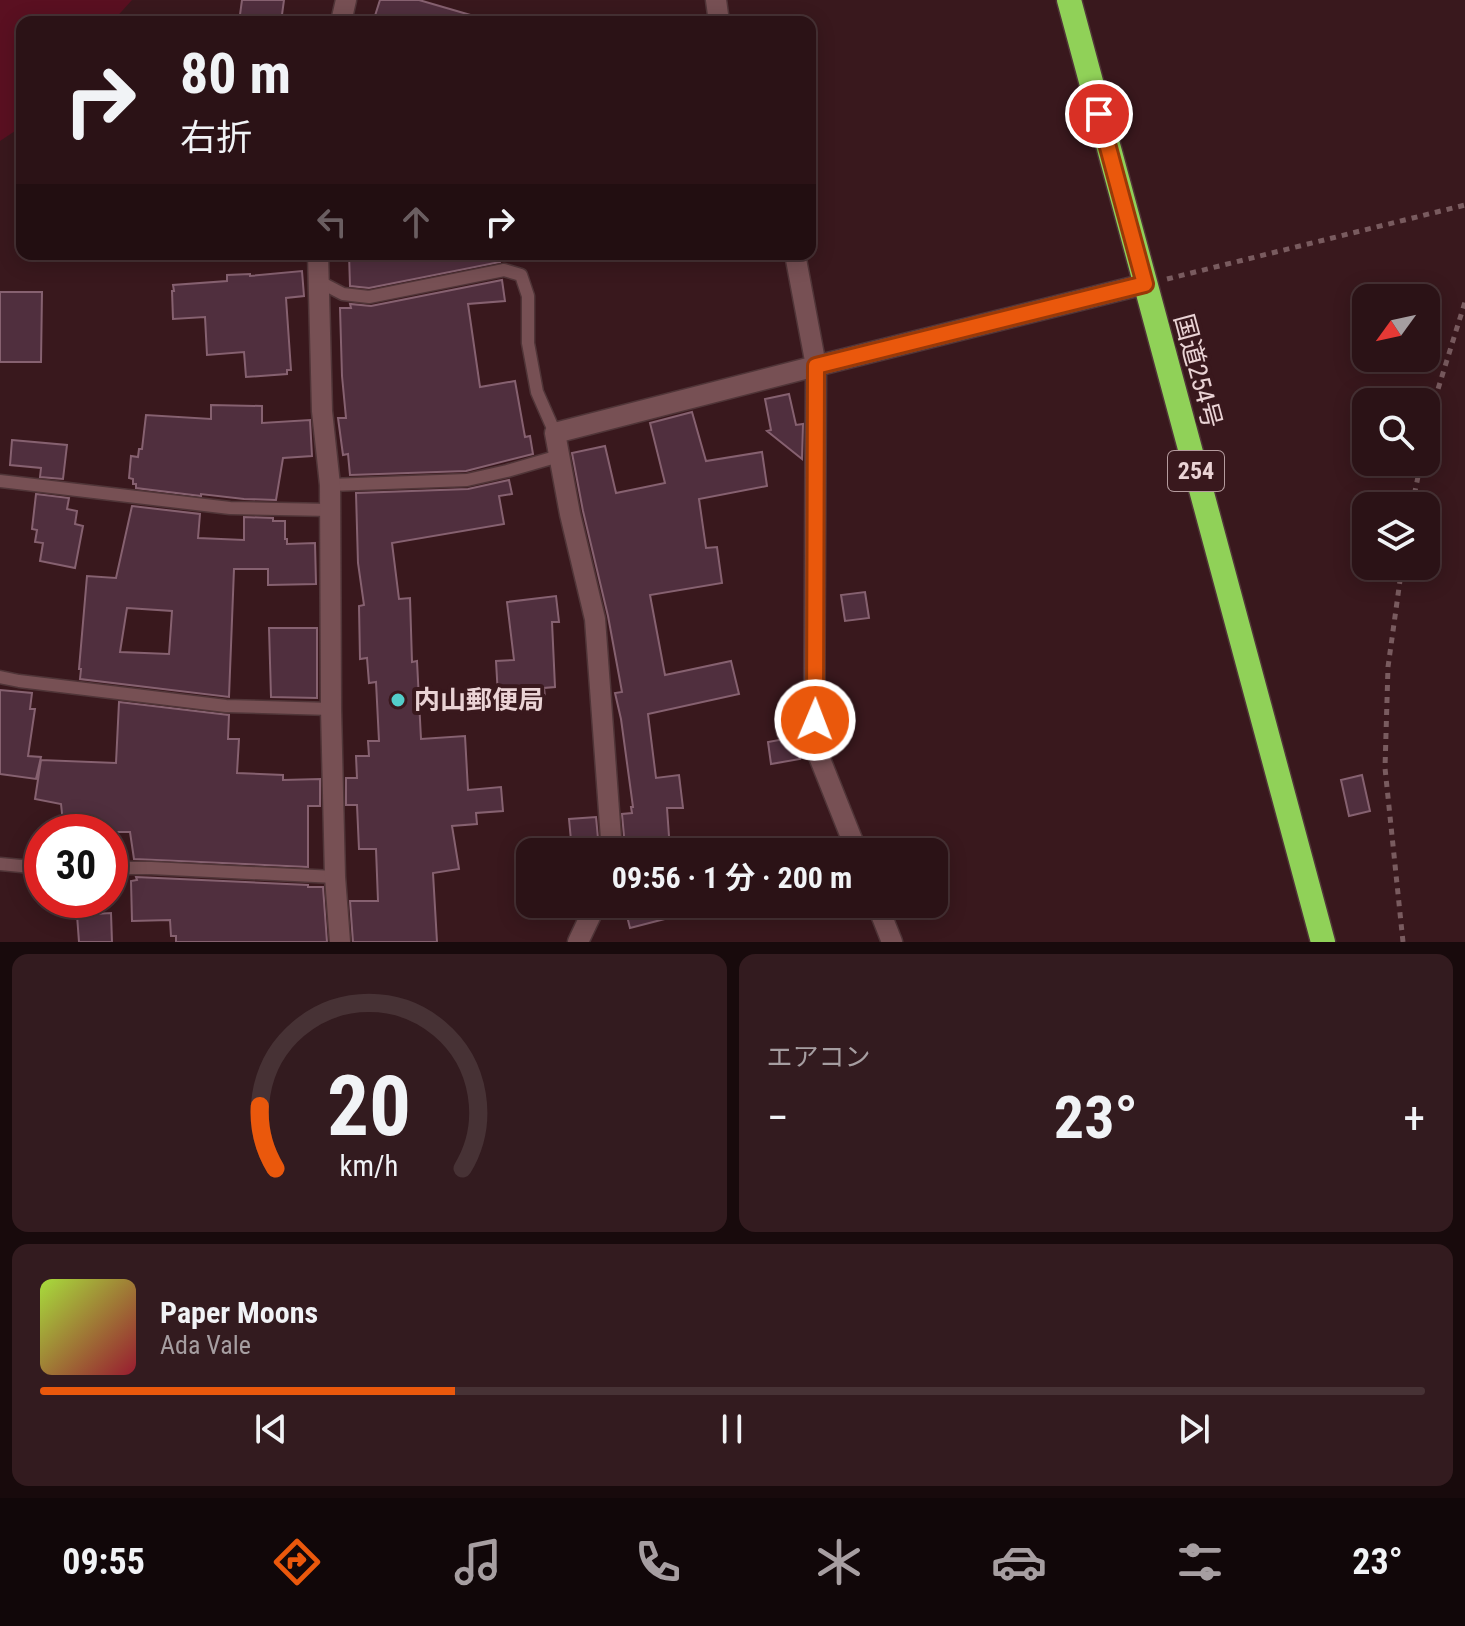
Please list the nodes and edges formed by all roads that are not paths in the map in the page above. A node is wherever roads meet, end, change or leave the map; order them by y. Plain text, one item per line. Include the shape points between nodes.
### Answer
1 (1069, 0) edge
2 (318, 260) edge
3 (796, 260) edge
4 (318, 281) junction
5 (1145, 284) junction
6 (816, 366) junction
7 (555, 433) junction
8 (559, 456) junction
9 (0, 481) edge
10 (330, 485) junction
11 (330, 510) junction
12 (0, 677) edge
13 (331, 709) junction
14 (611, 838) edge
15 (851, 838) edge
16 (0, 864) edge
17 (24, 866) edge
18 (128, 868) edge
19 (335, 877) junction
20 (589, 918) edge
21 (883, 918) edge
22 (340, 942) edge
23 (578, 942) edge
24 (892, 942) edge
25 (1323, 942) edge

1 - 5 highway, 国道254号 / 254
2 - 4 street
3 - 6 street
4 - 7 lane via 343,294 369,297 504,270 521,275 528,296 528,343 537,392
4 - 10 street
5 - 6 street
5 - 25 highway, 国道254号 / 254
6 - 7 street
6 - 15 street via 814,744
7 - 8 street
8 - 10 lane via 467,480
8 - 14 street via 595,619
9 - 11 lane via 230,508
10 - 11 street
11 - 13 street
12 - 13 lane via 226,706
13 - 19 street
16 - 17 lane
18 - 19 lane
19 - 22 street
20 - 23 street
21 - 24 street

